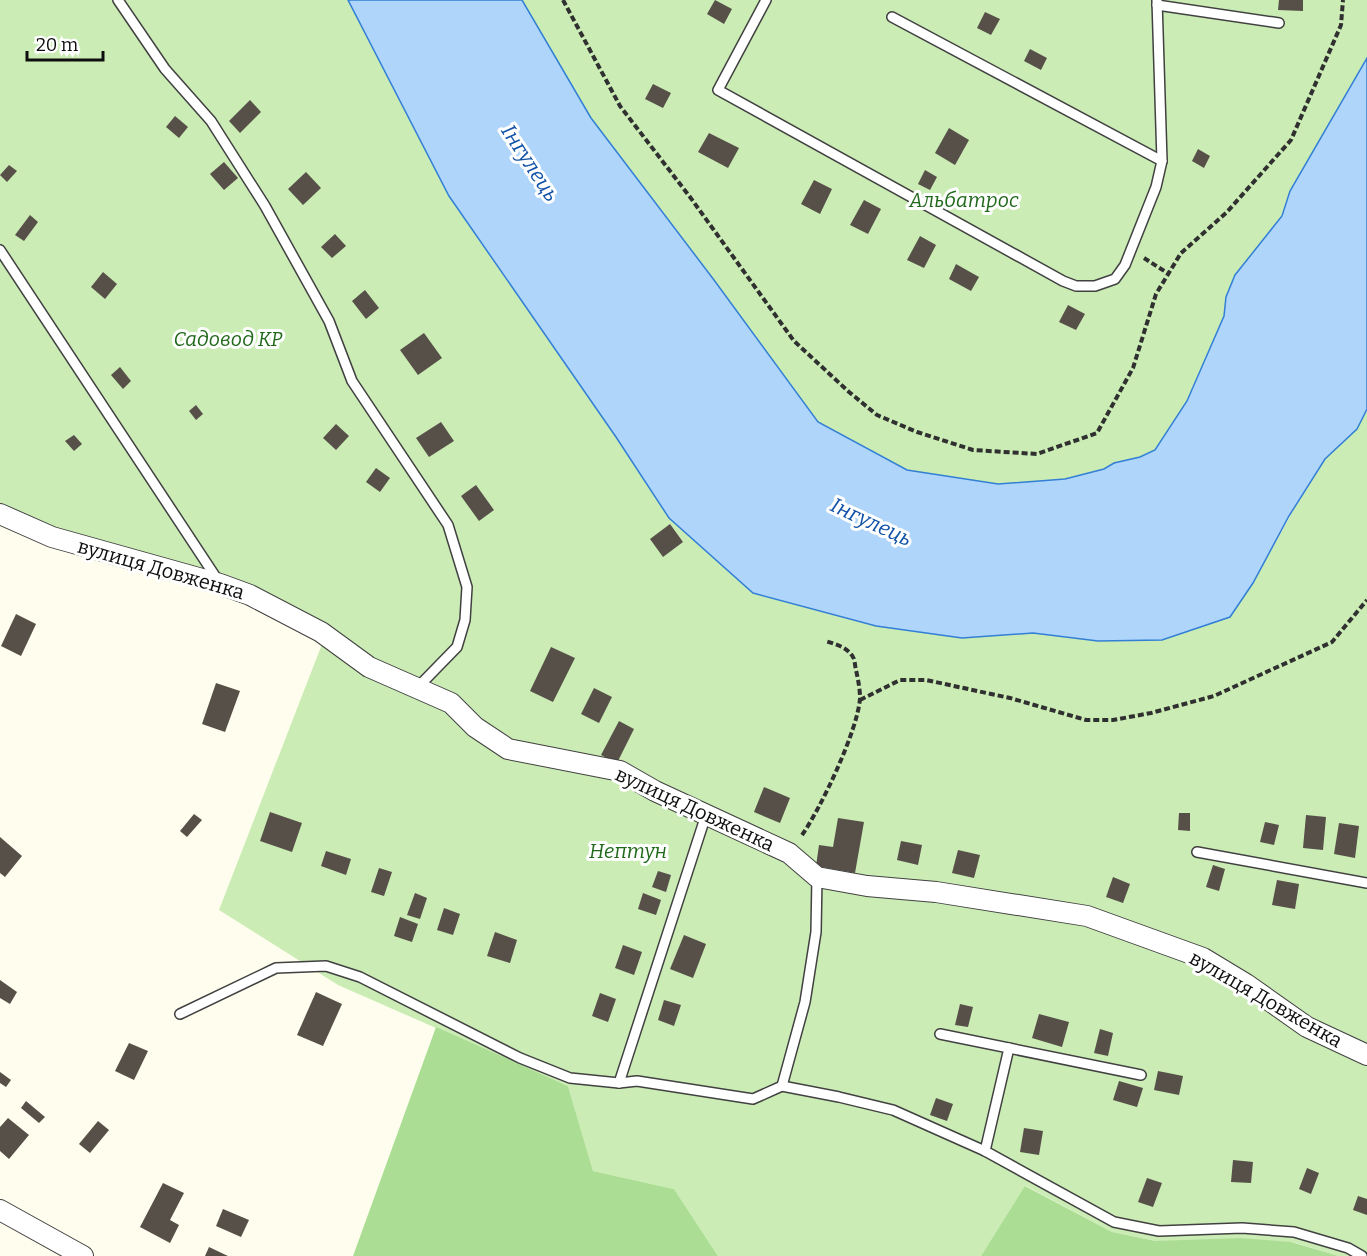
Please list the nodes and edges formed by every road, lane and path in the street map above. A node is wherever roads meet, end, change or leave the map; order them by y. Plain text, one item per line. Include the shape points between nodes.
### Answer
1 (118, 0) edge
2 (563, 0) edge
3 (766, 0) edge
4 (1343, 0) edge
5 (1157, 2) edge
6 (892, 17) dead end
7 (1279, 23) dead end
8 (1162, 161) junction
9 (0, 250) edge
10 (1131, 250) junction
11 (1169, 274) junction
12 (0, 514) edge
13 (220, 584) junction
14 (1367, 600) edge
15 (825, 641) dead end
16 (417, 688) junction
17 (860, 700) junction
18 (706, 815) junction
19 (1197, 852) dead end
20 (789, 853) junction
21 (817, 877) junction
22 (1367, 883) edge
23 (180, 1014) dead end
24 (940, 1034) dead end
25 (1009, 1048) junction
26 (1367, 1055) edge
27 (1141, 1075) dead end
28 (619, 1083) junction
29 (782, 1086) junction
30 (985, 1151) junction
31 (0, 1210) edge
32 (84, 1256) edge
33 (1362, 1256) edge

1 - 16 lane via 165,69 211,121 265,206 329,321 352,381 448,525 467,587 465,620 456,647
2 - 11 path via 620,106 794,341 877,415 973,450 1037,454 1097,433 1133,368 1156,294
3 - 10 lane via 718,90 1063,281 1095,286 1115,279
4 - 11 path via 1341,25 1291,140 1227,212 1181,253
5 - 7 lane
5 - 8 lane
6 - 8 lane
8 - 10 lane
9 - 13 lane
10 - 11 path
12 - 13 street, вулиця Довженка via 52,537
13 - 16 street, вулиця Довженка via 311,627 369,667
14 - 17 path via 1332,642 1214,696 1141,715 1086,720 1010,698 926,681 900,680
15 - 17 path via 840,645 853,657
16 - 18 street, вулиця Довженка via 451,703 475,728 507,749 620,771
17 - 20 path via 839,764 813,820
18 - 20 street, вулиця Довженка
18 - 28 lane
19 - 22 lane
20 - 21 street, вулиця Довженка
21 - 26 street, вулиця Довженка via 1087,916 1203,958 1307,1028
21 - 29 lane via 816,932 807,990
23 - 28 lane via 276,968 326,966 360,976 475,1036 570,1078
24 - 25 lane
25 - 27 lane
25 - 30 lane
28 - 29 lane via 637,1081 753,1099
29 - 30 lane via 893,1110
30 - 33 lane via 1114,1222 1159,1231 1242,1228 1294,1232
31 - 32 street

